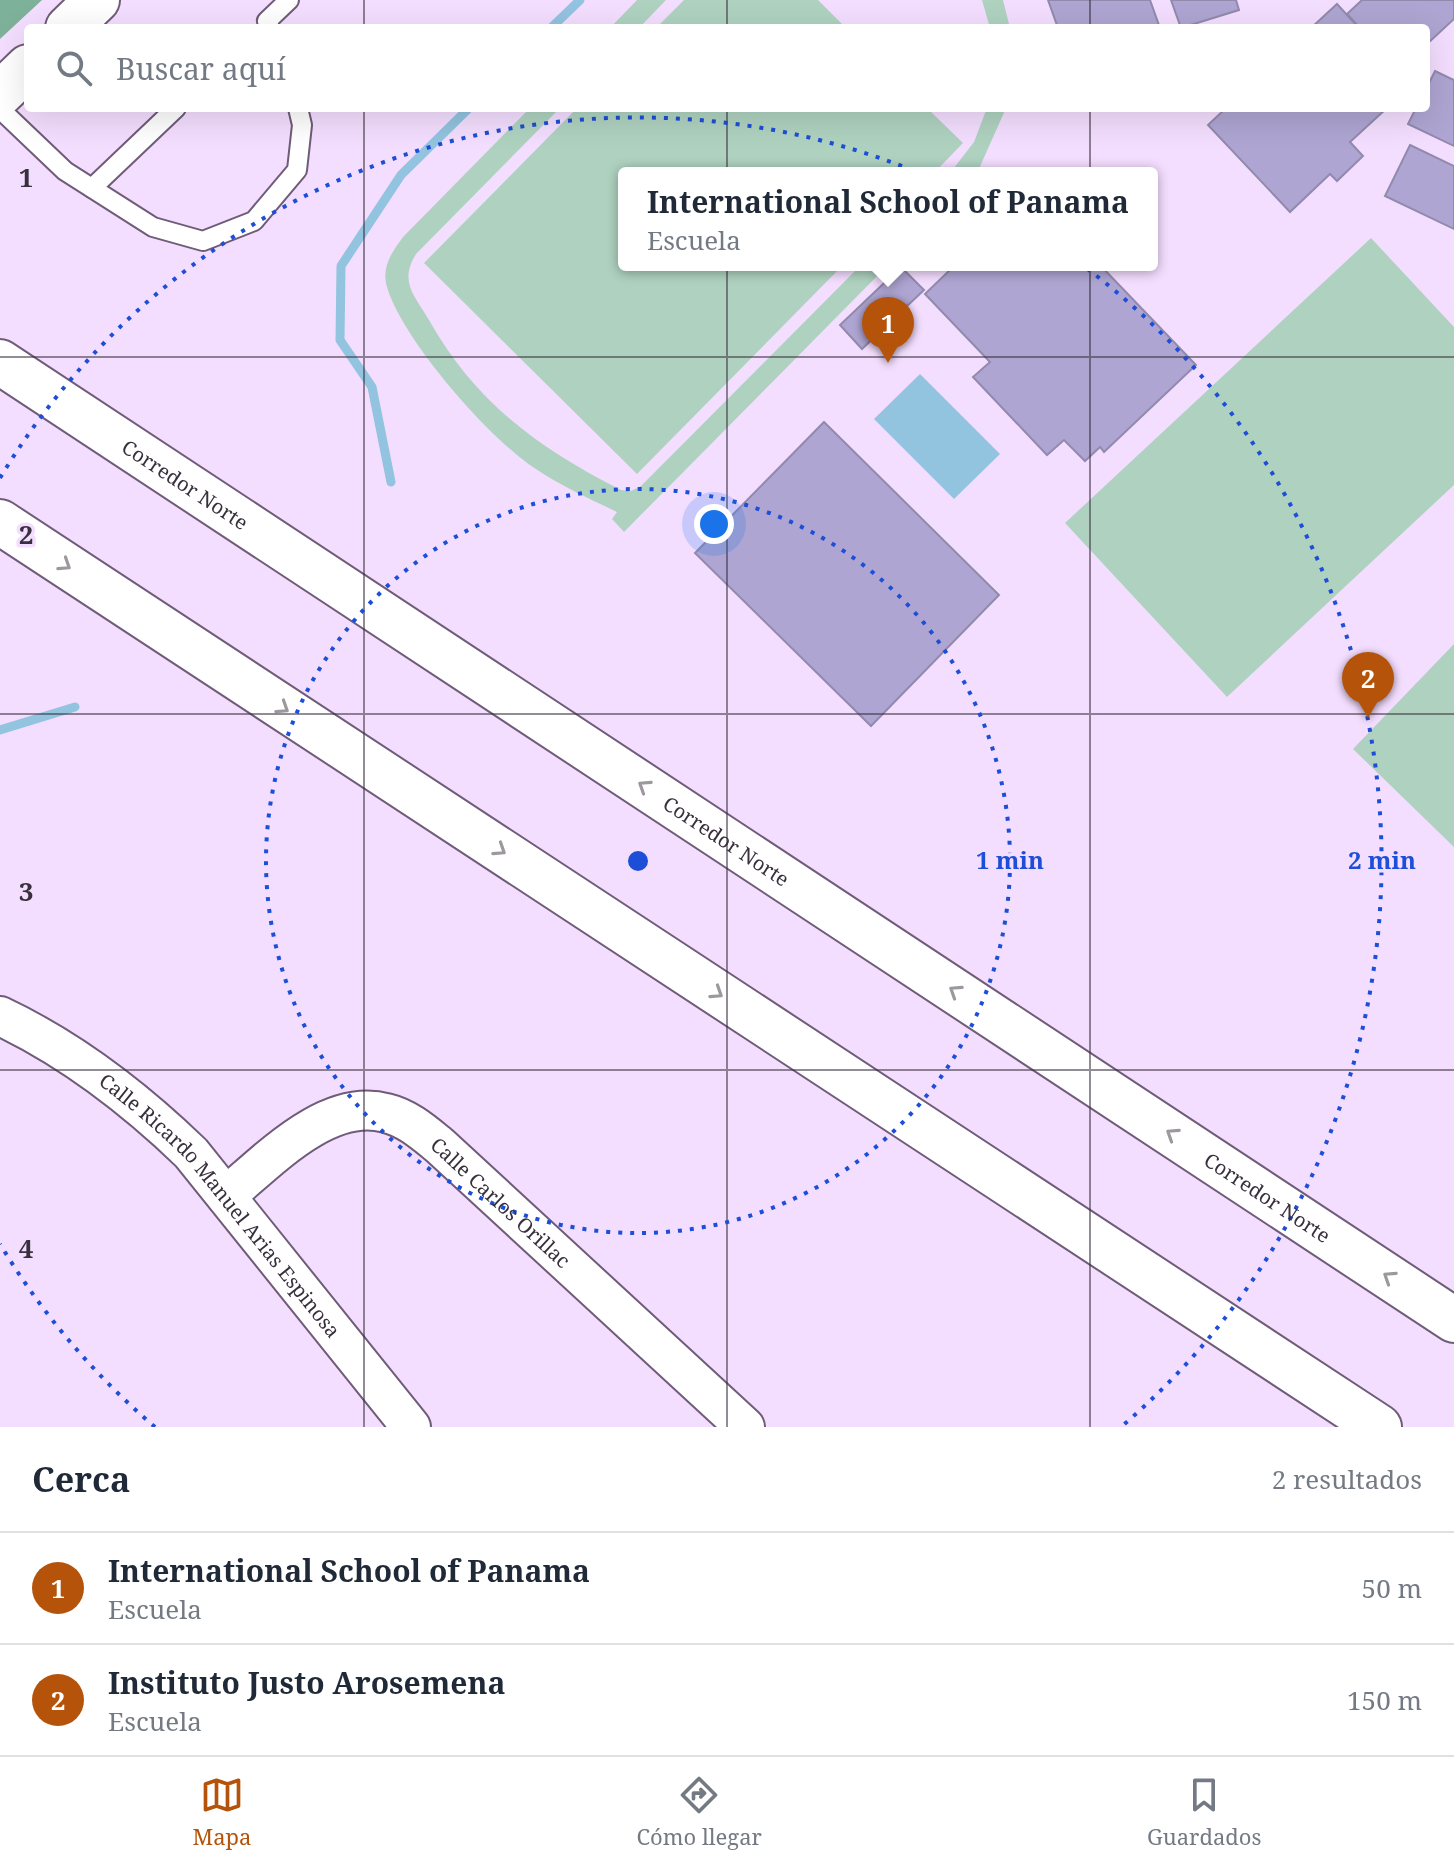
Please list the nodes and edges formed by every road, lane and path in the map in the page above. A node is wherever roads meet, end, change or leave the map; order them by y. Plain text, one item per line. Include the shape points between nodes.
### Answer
1 (97, 0) edge
2 (289, 0) edge
3 (72, 24) edge
4 (268, 24) edge
5 (24, 71) edge
6 (0, 94) edge
7 (0, 109) edge
8 (172, 112) edge
9 (299, 112) edge
10 (92, 188) junction
11 (0, 362) edge
12 (0, 522) edge
13 (0, 1016) edge
14 (226, 1196) junction
15 (1454, 1320) edge
16 (411, 1427) edge
17 (745, 1427) edge
18 (1379, 1427) edge

1 - 3 main road
2 - 4 lane
5 - 6 main road
7 - 10 lane via 65,171
8 - 10 lane
9 - 10 lane via 297,170 254,221 203,241 153,227
15 -> 11 main road, Corredor Norte
12 -> 18 main road
13 - 14 street, Calle Ricardo Manuel Arias Espinosa via 98,1073 150,1113
14 - 16 street, Calle Ricardo Manuel Arias Espinosa
14 - 17 street, Calle Carlos Orillac via 323,1122 365,1111 386,1113 439,1145

